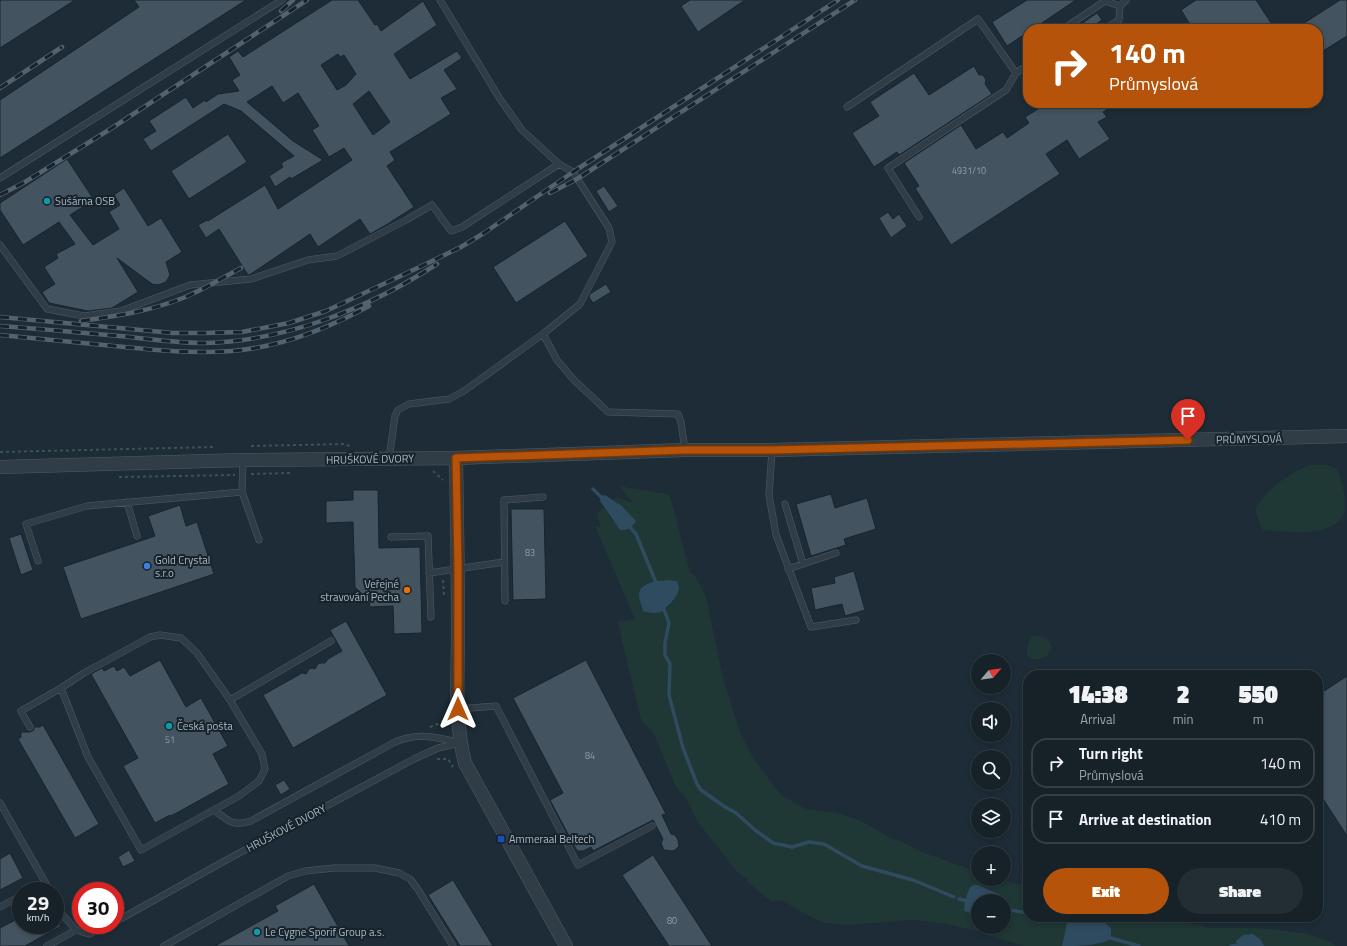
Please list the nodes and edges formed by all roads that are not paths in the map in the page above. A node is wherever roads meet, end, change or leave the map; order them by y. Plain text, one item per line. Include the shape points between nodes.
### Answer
1 (282, 0) edge
2 (440, 0) edge
3 (1126, 0) edge
4 (1120, 6) junction
5 (1070, 24) edge
6 (1113, 24) edge
7 (1023, 68) edge
8 (1016, 73) junction
9 (847, 106) dead end
10 (559, 164) junction
11 (0, 178) edge
12 (920, 217) dead end
13 (0, 244) edge
14 (543, 334) junction
15 (1347, 436) edge
16 (685, 450) junction
17 (772, 450) junction
18 (389, 458) junction
19 (456, 458) junction
20 (243, 460) junction
21 (0, 467) edge
22 (242, 492) junction
23 (543, 497) dead end
24 (127, 502) junction
25 (784, 504) dead end
26 (137, 536) dead end
27 (391, 537) dead end
28 (259, 540) dead end
29 (836, 553) dead end
30 (38, 562) dead end
31 (504, 562) junction
32 (803, 564) junction
33 (458, 568) junction
34 (788, 569) junction
35 (430, 573) junction
36 (505, 601) dead end
37 (431, 617) dead end
38 (856, 620) dead end
39 (331, 641) dead end
40 (61, 688) junction
41 (230, 700) junction
42 (458, 709) junction
43 (30, 727) dead end
44 (460, 743) junction
45 (0, 803) edge
46 (214, 810) junction
47 (652, 826) dead end
48 (45, 882) edge
49 (12, 901) edge
50 (0, 908) edge
51 (64, 916) edge
52 (124, 917) edge
53 (72, 925) edge
54 (72, 932) edge
55 (47, 946) edge
56 (164, 946) edge
57 (453, 946) edge
58 (566, 946) edge

1 - 11 lane
2 - 10 lane via 500,99 522,130
3 - 4 lane
4 - 5 lane via 1105,1
4 - 6 lane via 1119,20
7 - 8 lane
8 - 9 lane via 978,19
8 - 12 lane via 1006,90 888,168
10 - 13 lane via 462,227 451,231 432,205 337,256 308,260 251,279 190,285 121,311 84,316 47,309
10 - 14 lane via 573,172 609,228 612,242 580,304
14 - 16 lane via 557,360 608,412 678,414
14 - 18 lane via 449,399 409,404 398,410
15 - 17 street, PRŮMYSLOVÁ
16 - 17 street, PRŮMYSLOVÁ
16 - 19 street, PRŮMYSLOVÁ
17 - 34 lane via 769,495 776,535
18 - 19 street, HRUŠKOVÉ DVORY
18 - 20 street, HRUŠKOVÉ DVORY
19 - 33 street
20 - 21 street, HRUŠKOVÉ DVORY
20 - 22 lane
22 - 24 lane
22 - 28 lane
23 - 31 lane via 504,500
24 - 26 lane
24 - 30 lane via 87,506 26,524
25 - 32 lane
27 - 35 lane via 428,536
29 - 32 lane
31 - 33 lane
31 - 36 lane
32 - 34 lane
33 - 35 lane
33 - 42 street
34 - 38 lane via 811,627
35 - 37 lane
39 - 41 lane
40 - 41 lane via 150,637 160,635 181,638 196,653
40 - 43 lane via 21,711
40 - 46 lane via 88,757 141,850
41 - 46 lane via 262,754 265,769 259,781
42 - 44 street
42 - 47 lane via 496,706 578,865
44 - 46 lane, HRUŠKOVÉ DVORY via 425,735 407,737 242,824 233,824
44 - 52 lane, HRUŠKOVÉ DVORY via 433,750 407,763
44 - 58 street via 465,763
45 - 48 lane
49 - 50 lane
51 - 53 lane
54 - 55 lane
56 - 57 lane via 288,876 305,871 334,868 375,868 399,873 410,879

